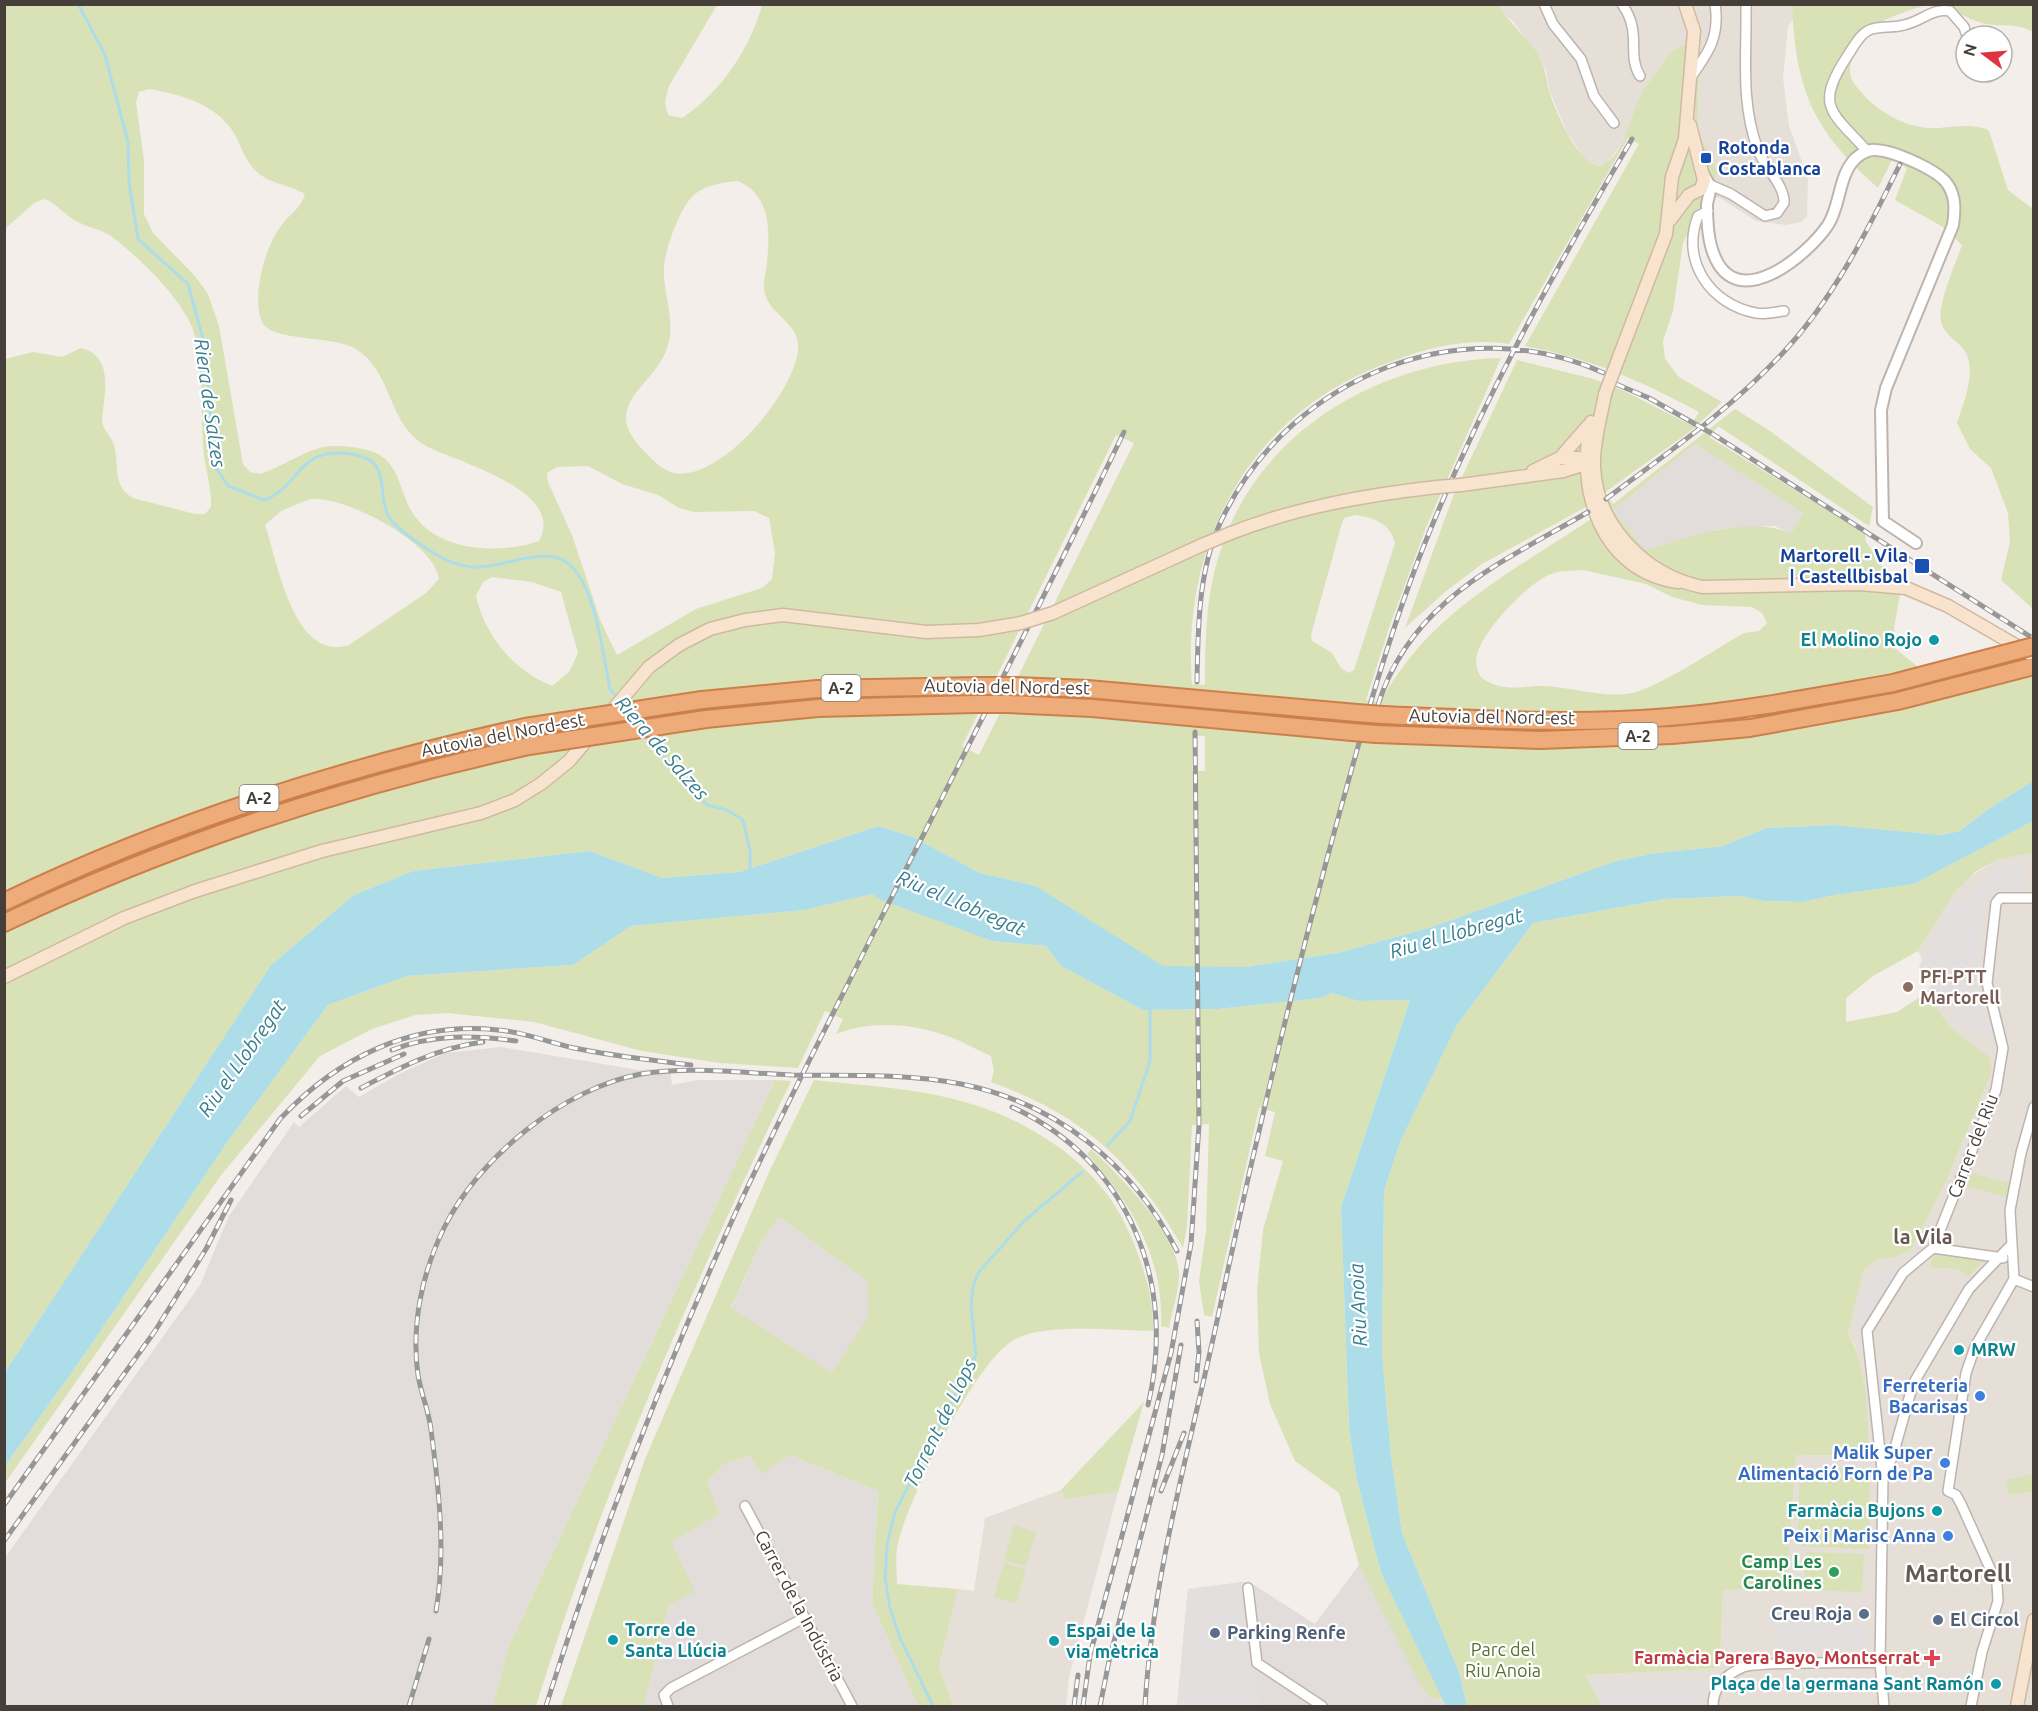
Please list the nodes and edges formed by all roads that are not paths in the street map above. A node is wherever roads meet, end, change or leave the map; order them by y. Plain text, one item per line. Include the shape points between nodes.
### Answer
1 (1544, 4) edge
2 (1622, 4) edge
3 (1685, 4) edge
4 (1715, 4) edge
5 (1746, 4) edge
6 (1961, 24) edge
7 (1640, 76) dead end
8 (1691, 77) junction
9 (1688, 115) junction
10 (1614, 123) dead end
11 (1867, 151) junction
12 (1677, 168) junction
13 (1704, 175) junction
14 (1673, 184) junction
15 (1691, 195) junction
16 (1707, 209) junction
17 (1669, 222) junction
18 (1784, 311) dead end
19 (1605, 393) junction
20 (1591, 422) junction
21 (1596, 437) junction
22 (1560, 458) junction
23 (1585, 460) junction
24 (1563, 471) junction
25 (1527, 474) junction
26 (1586, 484) junction
27 (1615, 529) junction
28 (1916, 543) dead end
29 (1684, 583) junction
30 (2034, 646) edge
31 (2034, 656) edge
32 (2034, 666) edge
33 (2034, 898) edge
34 (4, 902) edge
35 (4, 923) edge
36 (4, 977) edge
37 (2034, 1107) edge
38 (2012, 1244) junction
39 (1933, 1248) junction
40 (2001, 1257) junction
41 (2014, 1266) junction
42 (2014, 1279) junction
43 (2034, 1287) edge
44 (1883, 1479) junction
45 (745, 1506) dead end
46 (1248, 1588) dead end
47 (804, 1618) junction
48 (2034, 1620) edge
49 (1880, 1662) junction
50 (668, 1707) edge
51 (852, 1707) edge
52 (1322, 1707) edge
53 (1713, 1707) edge
54 (1884, 1707) edge
55 (1971, 1707) edge
56 (2017, 1707) edge

1 - 10 street via 1552,24 1581,59 1594,96
2 - 7 street via 1635,32 1634,68
3 - 8 main road via 1694,31
4 - 8 street via 1718,20 1714,44
5 - 13 street via 1745,104 1757,149 1782,191 1784,203 1777,213 1765,216
6 - 11 street via 1950,11 1938,9 1902,26 1871,29 1860,38 1833,78 1829,104 1836,118
8 - 9 main road
9 - 12 main road
9 - 13 main road
11 - 16 street via 1850,166 1830,222 1823,231 1765,278 1739,278 1718,263 1711,247
11 - 28 street via 1888,152 1940,175 1954,201 1953,225 1881,410 1882,517 1887,525
12 - 13 main road via 1688,162
12 - 14 main road
13 - 15 main road via 1701,189
13 - 16 street via 1710,187
14 - 15 main road via 1677,191
14 - 17 main road
15 - 16 street
15 - 17 main road
16 - 18 street via 1695,224 1695,263 1703,280 1727,304 1758,314
17 - 19 main road, bridge
19 - 20 main road
19 - 21 main road
20 - 22 main road
20 - 23 main road
21 - 23 main road
21 - 27 main road via 1597,489
22 - 23 main road
22 - 25 main road
23 - 24 main road via 1582,465
23 - 26 main road
23 - 27 main road via 1599,510
24 - 25 main road
24 - 26 main road via 1575,474
25 - 36 main road, bridge via 1337,501 1278,516 1231,532 1053,613 1021,623 979,630 926,632 783,615 710,630 649,667 569,761 515,800 473,815 322,850 195,891 124,918
26 - 29 main road via 1600,525 1617,549 1644,571
27 - 29 main road via 1644,560
29 - 31 main road via 1717,588 1859,584 1906,588 1948,606
30 - 34 highway, Autovia del Nord-est / A-2, bridge via 1893,683 1749,708 1668,717 1540,722 1383,715 1016,686 828,689 702,700 525,727 378,762 263,796 98,858
32 - 35 highway, Autovia del Nord-est / A-2, bridge via 1898,701 1750,728 1672,735 1540,740 1376,734 1008,704 818,708 706,719 529,746 410,774 270,815 140,862
33 - 39 street, Carrer del Riu via 2000,898 1996,903 1987,983 2003,1048 1996,1090
37 - 38 street via 2014,1184 2010,1210
38 - 40 street
38 - 41 street
39 - 40 street
39 - 44 street, Carrer del Riu via 1903,1273 1867,1331
40 - 41 street
40 - 44 street via 1969,1289 1913,1384
41 - 42 street
42 - 43 street
42 - 55 street via 1975,1347 1966,1373 1948,1491 1956,1495 1997,1584 1998,1601
44 - 49 street
45 - 47 street, Carrer de la Indústria
46 - 52 street via 1257,1663
47 - 50 street via 671,1688 664,1695
47 - 51 street, Carrer de la Indústria
48 - 56 main road
49 - 53 street via 1748,1666 1715,1689
49 - 54 street

